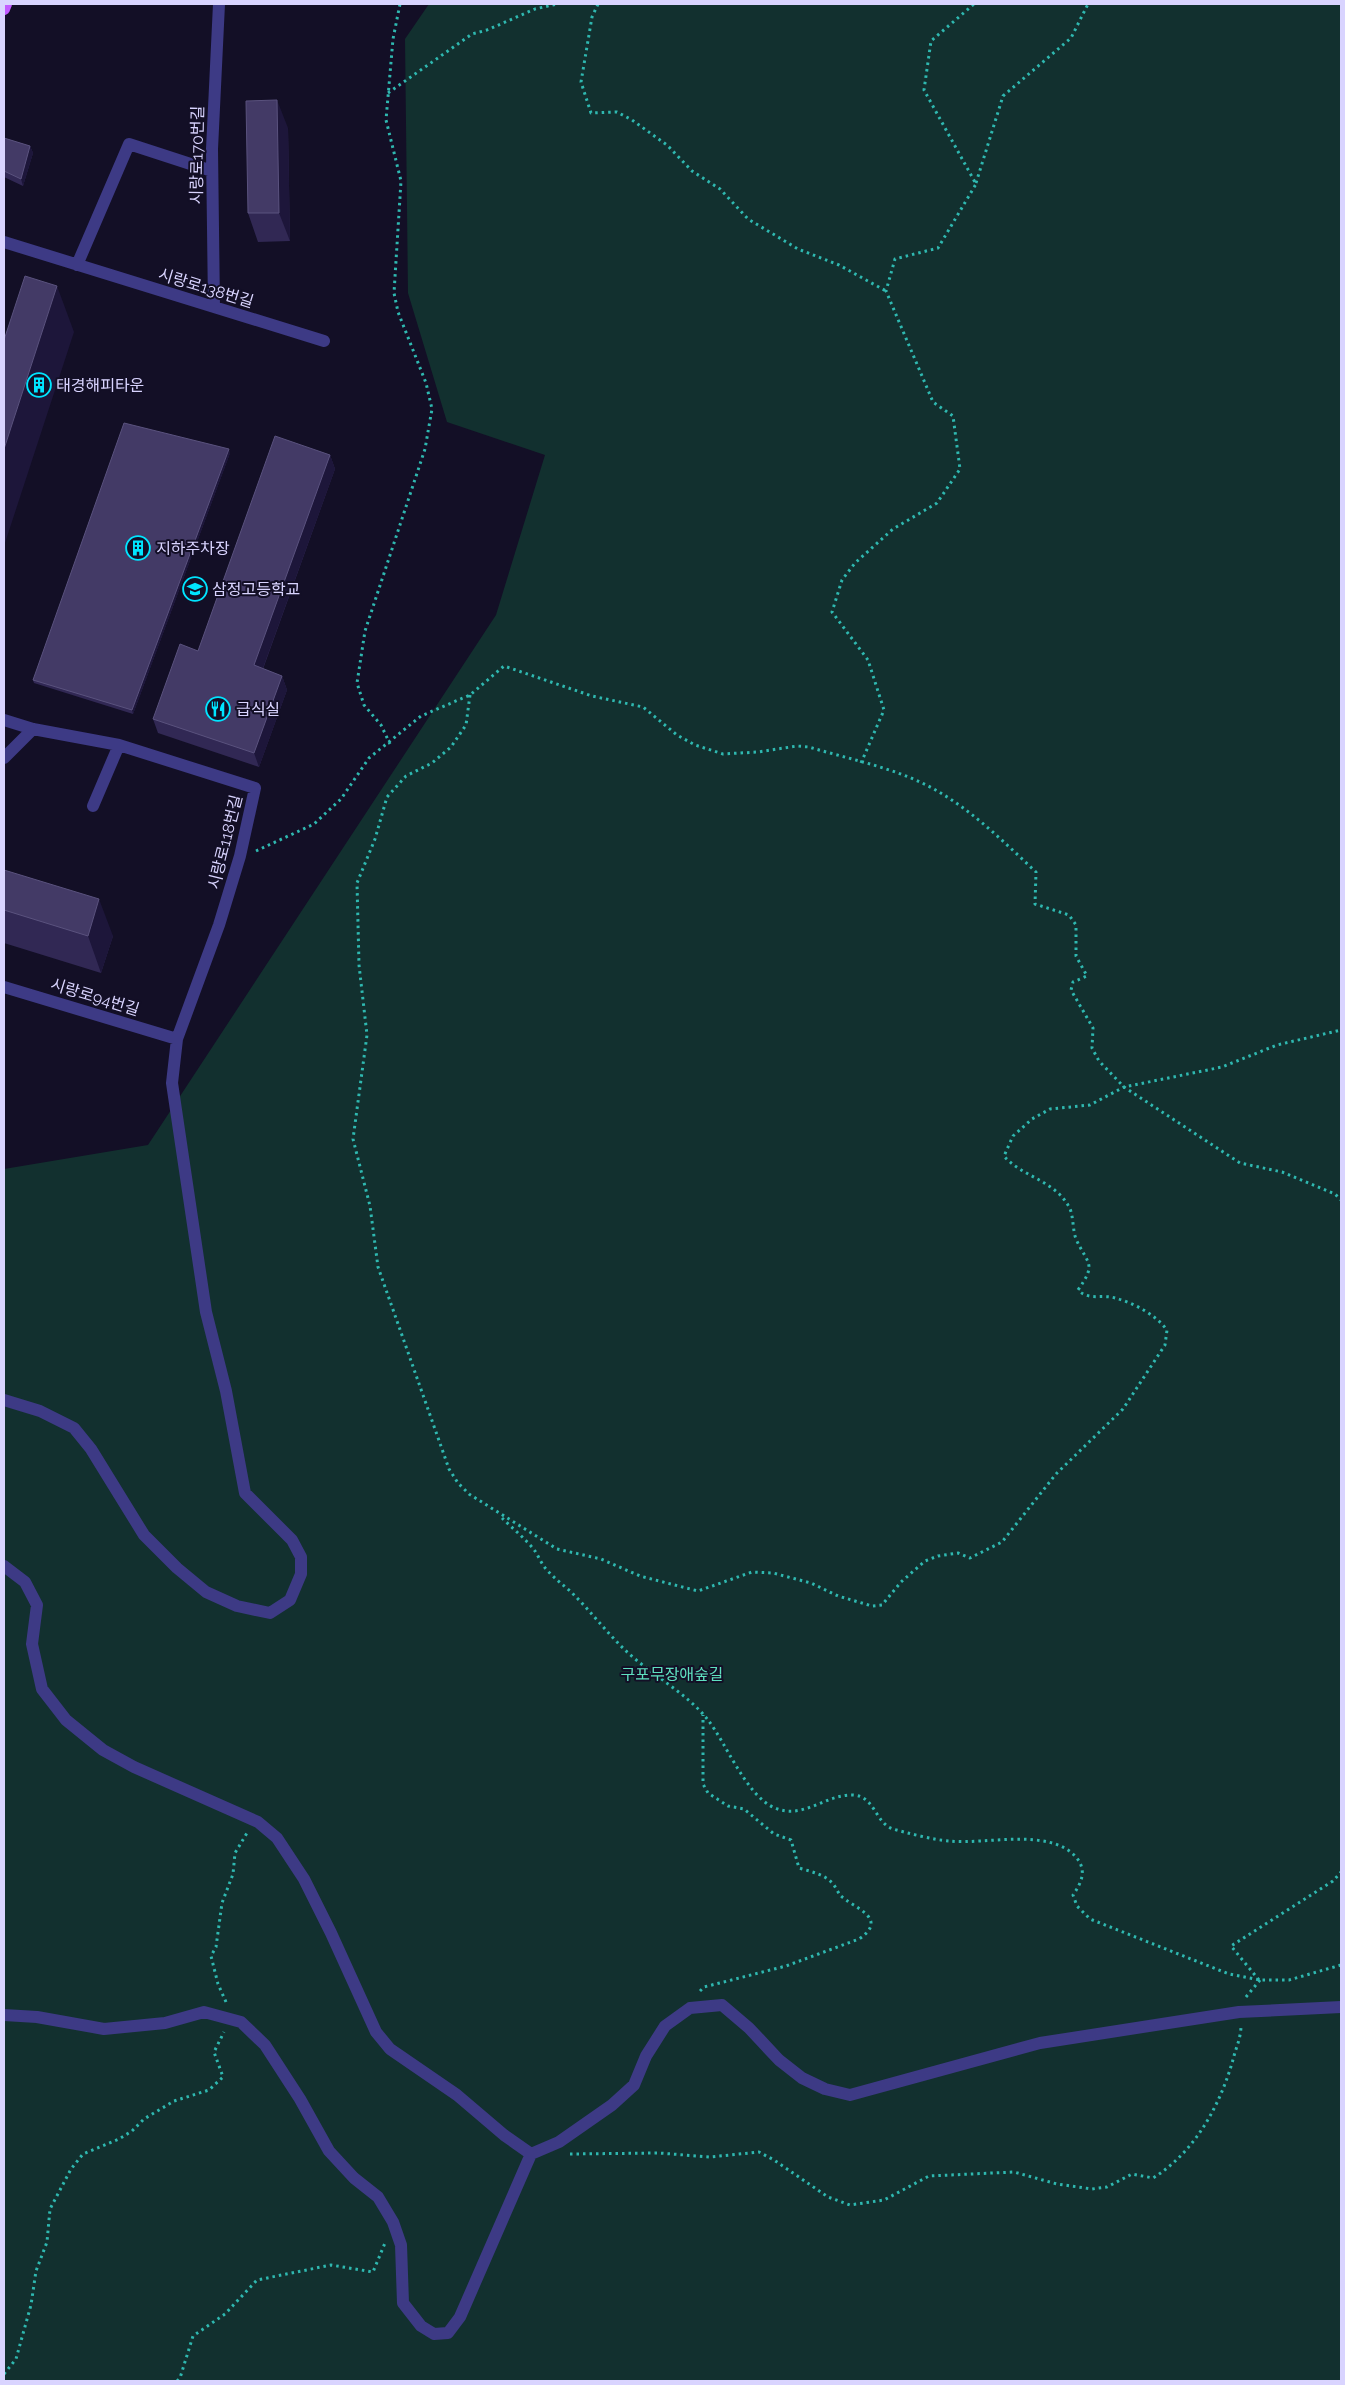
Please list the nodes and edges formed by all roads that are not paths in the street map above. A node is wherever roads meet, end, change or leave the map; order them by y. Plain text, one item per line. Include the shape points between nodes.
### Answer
1 (6, 4) edge
2 (220, 4) edge
3 (4, 9) edge
4 (212, 171) junction
5 (4, 242) edge
6 (78, 265) junction
7 (214, 307) junction
8 (324, 341) dead end
9 (4, 720) edge
10 (33, 729) junction
11 (119, 745) junction
12 (4, 758) edge
13 (93, 806) dead end
14 (4, 987) edge
15 (177, 1039) junction
16 (4, 1400) edge
17 (4, 1566) edge
18 (1341, 2007) edge
19 (4, 2015) edge
20 (532, 2154) junction

1 - 3 main road
2 - 4 street, 시랑로170번길
4 - 6 street via 129,144
4 - 7 street, 시랑로170번길
5 - 6 street, 시랑로138번길
6 - 7 street, 시랑로138번길
7 - 8 street, 시랑로138번길
9 - 10 street, 시랑로118번길
10 - 11 street, 시랑로118번길
10 - 12 street
11 - 13 street
11 - 15 street, 시랑로118번길 via 255,788 240,856 219,925
14 - 15 street, 시랑로94번길
15 - 16 street, 시랑로118번길 via 172,1083 206,1312 226,1391 245,1493 292,1540 301,1557 301,1574 290,1600 270,1613 237,1606 206,1592 144,1535 91,1449 74,1428 40,1411
17 - 20 street via 24,1582 36,1605 32,1644 42,1689 66,1720 103,1750 258,1822 277,1838 304,1879 376,2032 390,2049 457,2095
18 - 20 street via 1239,2012 1040,2043 850,2095 825,2089 802,2078 722,2005 690,2008 665,2026 646,2056 634,2085 612,2105 559,2142
19 - 20 street via 37,2017 104,2029 165,2023 204,2012 241,2022 265,2045 329,2151 354,2178 378,2197 393,2222 401,2245 403,2303 421,2326 434,2334 448,2333 460,2317

